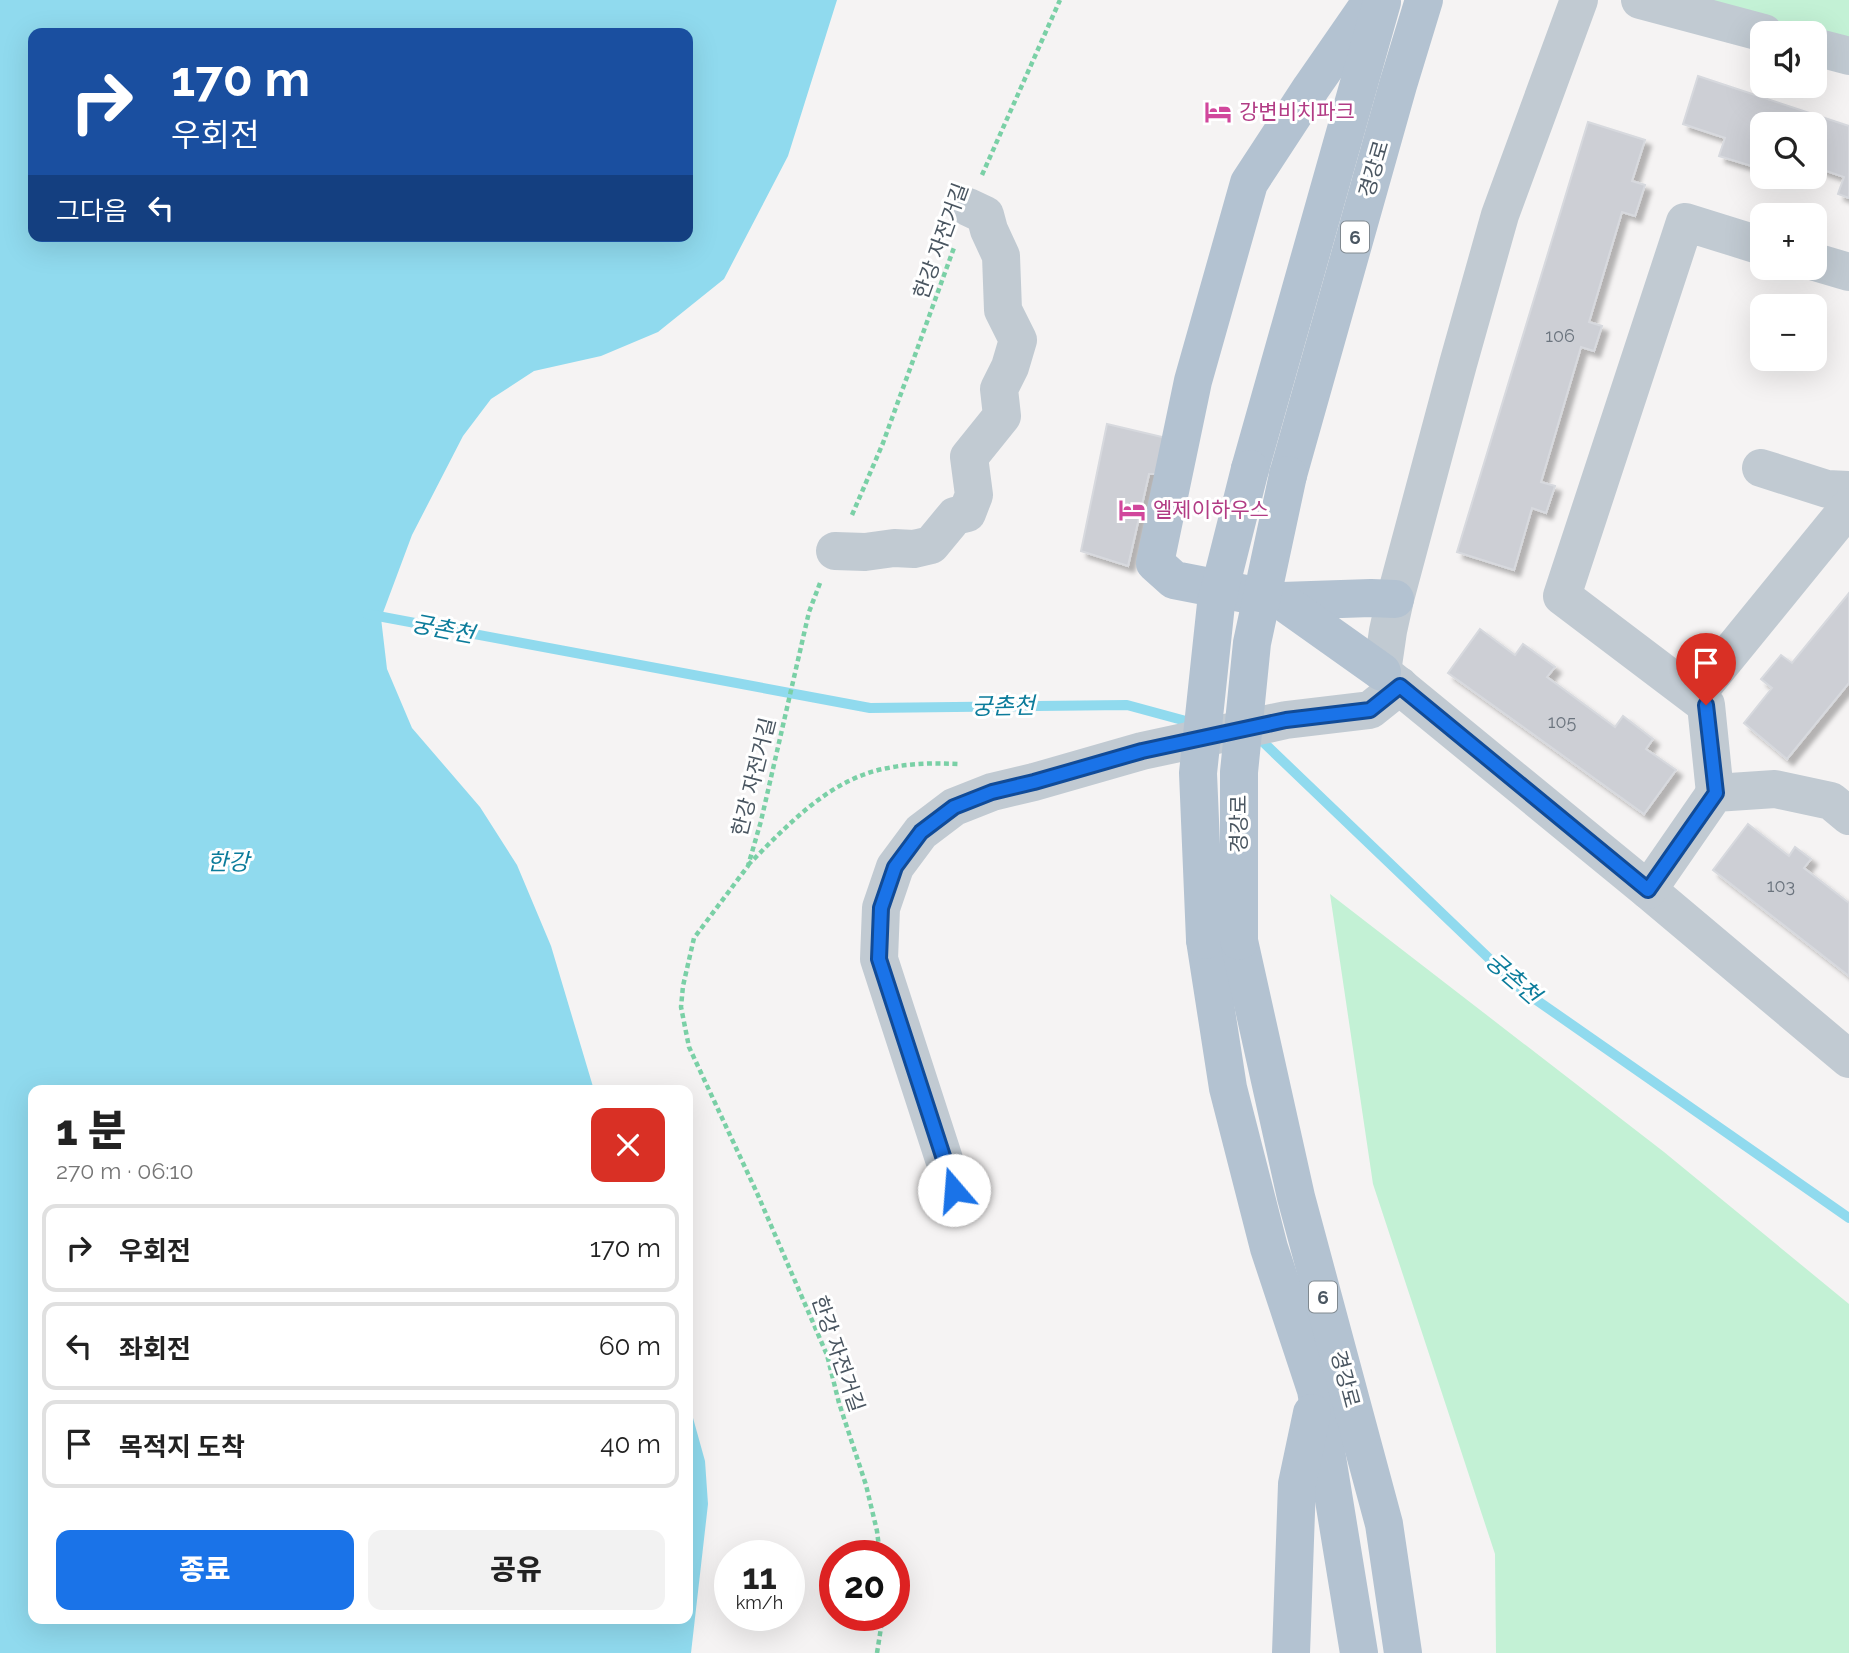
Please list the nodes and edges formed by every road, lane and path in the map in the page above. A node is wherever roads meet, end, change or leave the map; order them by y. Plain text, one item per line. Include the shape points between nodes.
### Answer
1 (1060, 0) edge
2 (1372, 0) edge
3 (1383, 0) edge
4 (1424, 0) edge
5 (1579, 0) edge
6 (1640, 0) edge
7 (1750, 29) edge
8 (1827, 50) edge
9 (1849, 56) edge
10 (968, 208) junction
11 (1750, 242) edge
12 (1827, 266) edge
13 (1849, 272) edge
14 (1761, 468) dead end
15 (1849, 490) edge
16 (1849, 507) edge
17 (835, 551) junction
18 (1395, 599) junction
19 (1282, 601) junction
20 (1391, 679) junction
21 (1695, 696) junction
22 (970, 766) dead end
23 (1716, 793) junction
24 (1844, 802) edge
25 (748, 866) junction
26 (1648, 890) junction
27 (1222, 941) junction
28 (1849, 1059) edge
29 (954, 1190) dead end
30 (1316, 1390) junction
31 (878, 1540) edge
32 (880, 1631) edge
33 (877, 1653) edge
34 (1291, 1653) edge
35 (1359, 1653) edge
36 (1404, 1653) edge

1 - 10 path, 한강 자전거길
2 - 19 main road via 1250,183 1192,381 1155,563 1174,580
3 - 27 main road, 경강로 / 6, bridge via 1216,604 1198,773
4 - 27 main road, 경강로 / 6, bridge via 1288,475 1252,643
5 - 18 street via 1500,215
6 - 7 street
8 - 9 street
10 - 17 path, 한강 자전거길 via 883,443
10 - 17 street via 985,215 1001,256 1003,310 1018,340 999,389 1002,416 969,457 974,495 967,513 955,516 931,545
11 - 21 street via 1685,222 1562,596
12 - 13 street
14 - 15 street via 1827,489
16 - 21 street
17 - 25 path, 한강 자전거길 via 809,612
18 - 19 main road
18 - 20 street via 1388,631
19 - 20 main road
20 - 26 street
20 - 29 street, bridge via 1370,710 1286,720 1142,751 992,792 954,807 921,832 895,867 881,908 879,959
21 - 23 street via 1706,705
22 - 25 path via 923,763 885,768 855,779 817,800
23 - 24 street via 1775,789
23 - 26 street
25 - 31 path, 한강 자전거길 via 694,938 683,986 684,1030 827,1355
26 - 28 street
27 - 30 main road, 경강로 / 6 via 1228,1088 1269,1248
27 - 36 main road, 경강로 / 6 via 1384,1524
30 - 34 main road via 1297,1484
30 - 35 main road, 경강로 / 6
32 - 33 path

